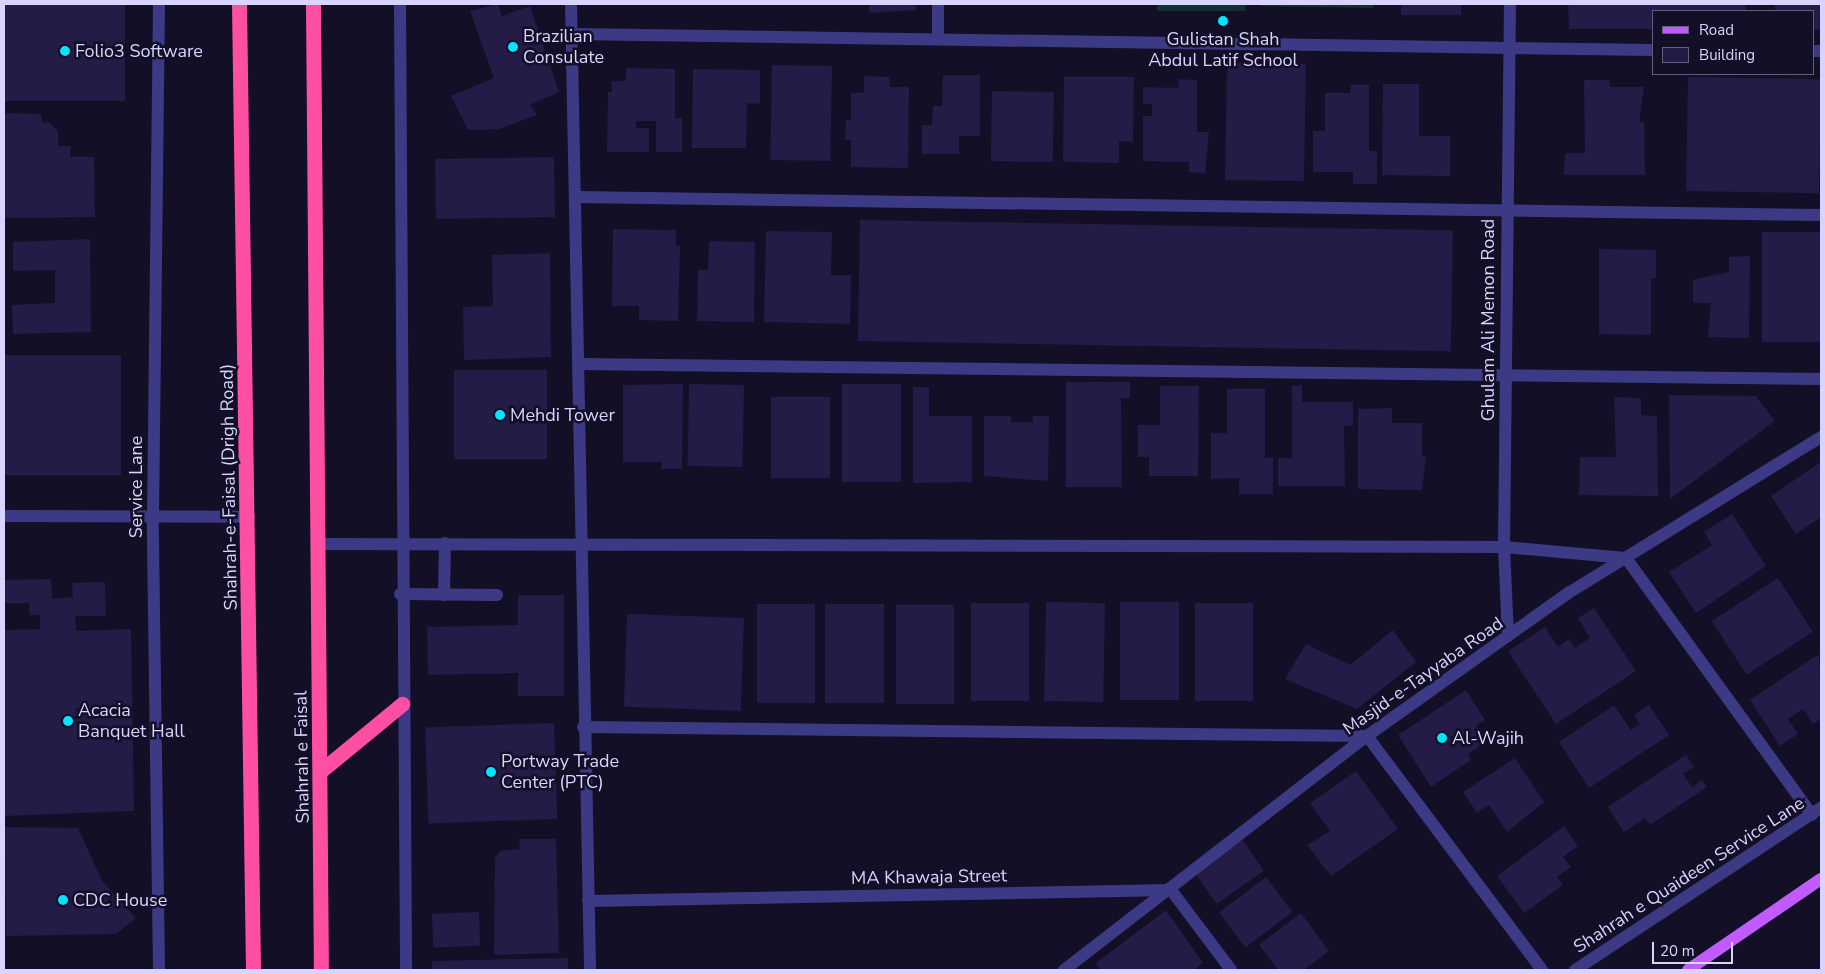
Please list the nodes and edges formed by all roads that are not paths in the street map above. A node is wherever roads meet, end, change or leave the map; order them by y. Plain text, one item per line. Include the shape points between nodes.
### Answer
1 (159, 4) edge
2 (239, 4) edge
3 (313, 4) edge
4 (400, 4) edge
5 (571, 4) edge
6 (938, 4) edge
7 (1510, 4) edge
8 (571, 34) junction
9 (938, 39) junction
10 (1508, 49) junction
11 (1652, 50) edge
12 (577, 198) junction
13 (1507, 213) junction
14 (1821, 215) edge
15 (579, 364) junction
16 (1506, 374) junction
17 (1821, 379) edge
18 (1821, 438) edge
19 (4, 516) edge
20 (153, 517) junction
21 (249, 517) junction
22 (401, 543) junction
23 (445, 543) junction
24 (317, 544) junction
25 (582, 544) junction
26 (1504, 547) junction
27 (1626, 558) junction
28 (400, 594) junction
29 (444, 595) junction
30 (497, 595) dead end
31 (1508, 636) junction
32 (402, 704) junction
33 (583, 726) junction
34 (1367, 736) junction
35 (322, 770) junction
36 (1816, 811) edge
37 (1821, 879) edge
38 (1171, 890) junction
39 (588, 901) junction
40 (159, 970) edge
41 (253, 970) edge
42 (321, 970) edge
43 (406, 970) edge
44 (590, 970) edge
45 (1064, 970) edge
46 (1231, 970) edge
47 (1542, 970) edge
48 (1575, 970) edge
49 (1688, 970) edge

1 - 20 street, Service Lane
2 - 21 highway, Shahrah-e-Faisal (Drigh Road)
3 - 24 highway
4 - 22 street
5 - 8 street
6 - 9 street
7 - 10 street, Ghulam Ali Memon Road
8 - 9 street
8 - 12 street
9 - 10 street
10 - 11 street
10 - 13 street, Ghulam Ali Memon Road
12 - 13 street
12 - 15 street
13 - 14 street
13 - 16 street, Ghulam Ali Memon Road
15 - 16 street
15 - 25 street
16 - 17 street
16 - 26 street, Ghulam Ali Memon Road
18 - 27 street, Masjid-e-Tayyaba Road
19 - 20 street
20 - 21 street
20 - 40 street, Service Lane
21 - 41 highway, Shahrah-e-Faisal (Drigh Road)
22 - 23 street
22 - 24 street
22 - 28 street
23 - 25 street
23 - 29 street
24 - 35 highway, Shahrah e Faisal
25 - 26 street
25 - 33 street
26 - 27 street
26 - 31 street, Ghulam Ali Memon Road
27 - 31 street, Masjid-e-Tayyaba Road
27 - 36 street
28 - 29 street
28 - 32 street
29 - 30 street
31 - 34 street, Masjid-e-Tayyaba Road
32 - 35 highway
32 - 43 street
33 - 34 street
33 - 39 street
34 - 38 street, Masjid-e-Tayyaba Road
34 - 47 street
35 - 42 highway, Shahrah e Faisal
36 - 48 street, Shahrah e Quaideen Service Lane
37 - 49 main road
38 - 39 street, MA Khawaja Street
38 - 45 street, Masjid-e-Tayyaba Road
38 - 46 street
39 - 44 street

